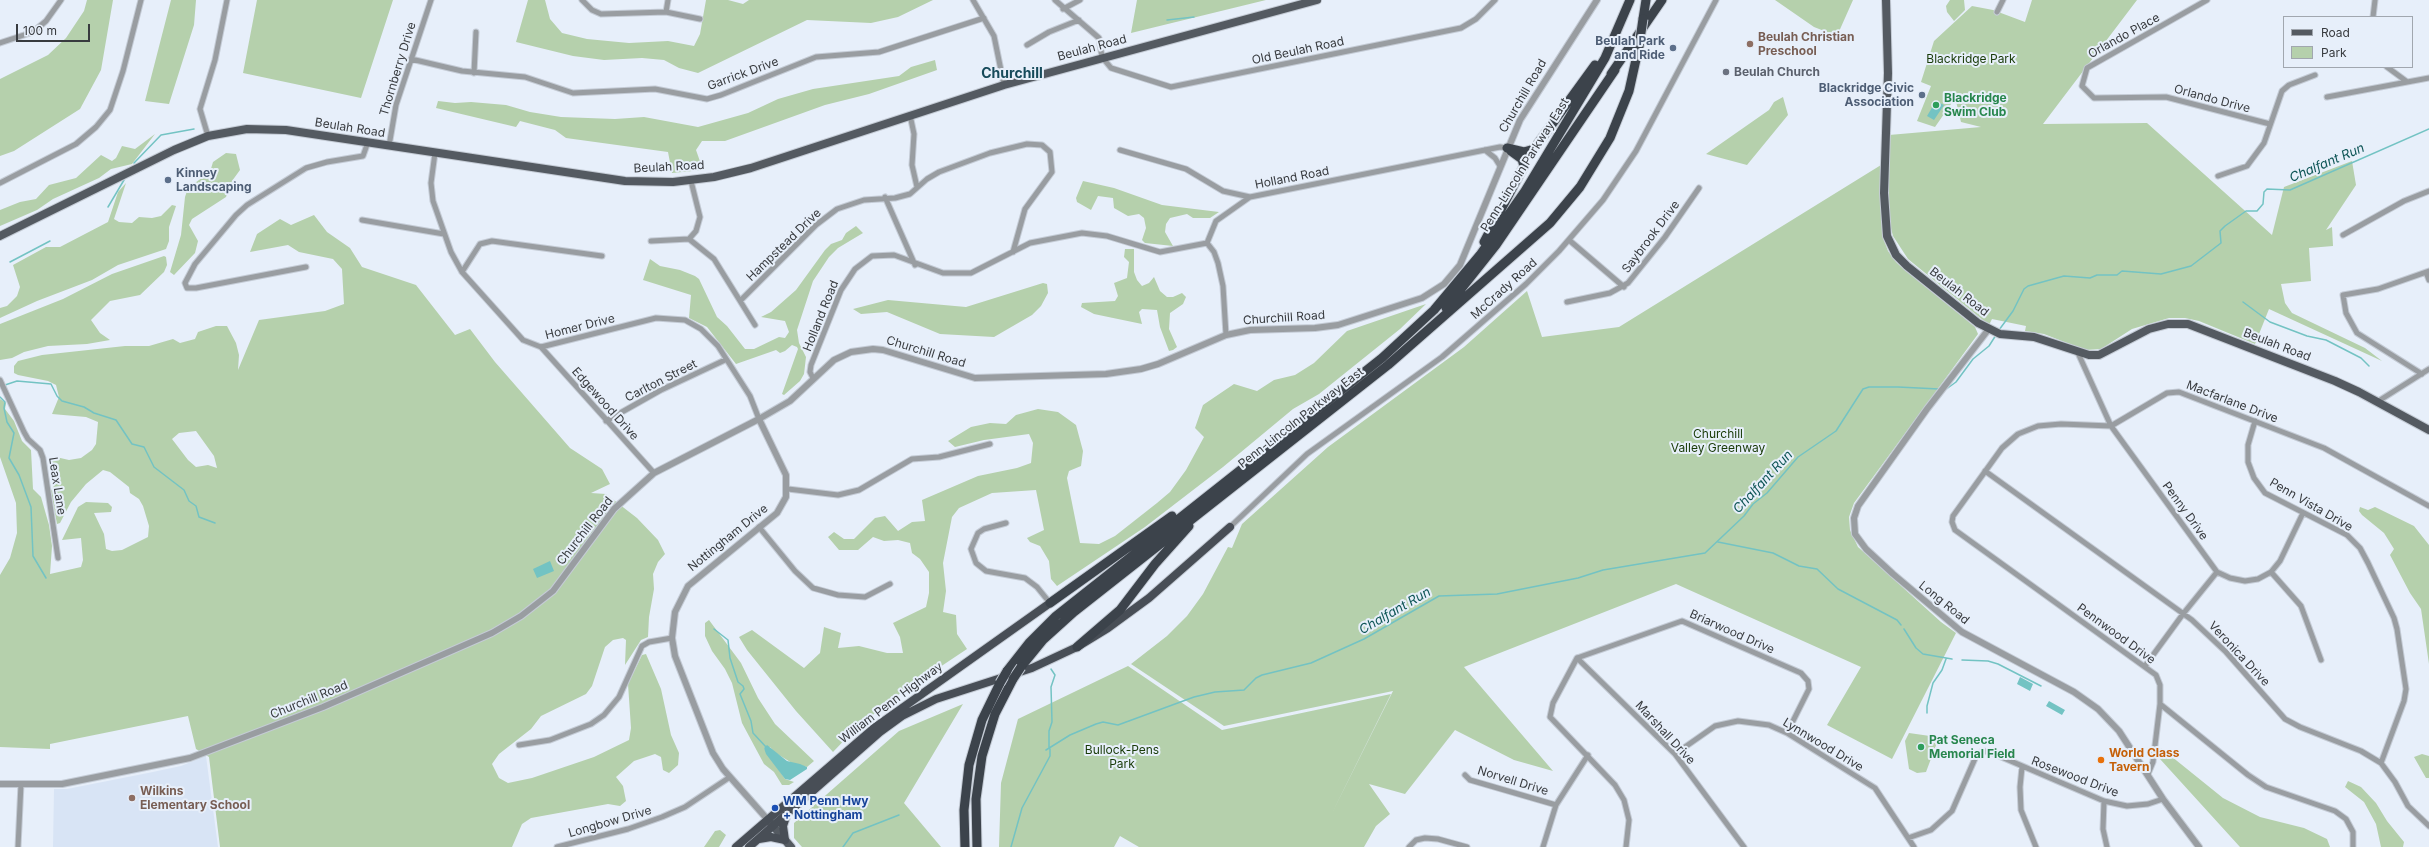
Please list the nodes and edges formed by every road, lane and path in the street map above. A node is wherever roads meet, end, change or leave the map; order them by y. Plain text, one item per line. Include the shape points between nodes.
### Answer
1 (61, 0) edge
2 (141, 0) edge
3 (227, 0) edge
4 (431, 0) edge
5 (582, 0) edge
6 (668, 0) edge
7 (974, 0) edge
8 (1055, 0) edge
9 (1080, 0) edge
10 (1316, 0) edge
11 (1495, 0) edge
12 (1597, 0) edge
13 (1630, 0) edge
14 (1646, 0) edge
15 (1662, 0) edge
16 (1716, 0) edge
17 (1886, 0) edge
18 (2003, 0) edge
19 (2375, 0) edge
20 (2204, 1) edge
21 (1063, 9) junction
22 (666, 12) junction
23 (1997, 12) dead end
24 (2372, 16) edge
25 (984, 18) junction
26 (700, 19) dead end
27 (1079, 20) junction
28 (476, 32) dead end
29 (1615, 36) junction
30 (0, 43) edge
31 (1027, 45) dead end
32 (1102, 58) junction
33 (411, 59) junction
34 (2387, 68) edge
35 (1615, 70) junction
36 (474, 72) junction
37 (2315, 75) dead end
38 (2429, 78) edge
39 (2406, 81) junction
40 (1004, 85) junction
41 (2082, 86) joint
42 (2326, 97) dead end
43 (910, 115) junction
44 (2270, 124) junction
45 (208, 136) junction
46 (368, 142) junction
47 (389, 146) junction
48 (1507, 148) junction
49 (1120, 150) dead end
50 (1486, 150) junction
51 (435, 153) junction
52 (1500, 166) junction
53 (2218, 176) dead end
54 (690, 181) junction
55 (0, 183) edge
56 (917, 187) junction
57 (1698, 188) dead end
58 (1525, 191) junction
59 (2429, 191) edge
60 (885, 197) junction
61 (1250, 197) junction
62 (362, 220) dead end
63 (444, 234) junction
64 (2342, 235) dead end
65 (0, 236) edge
66 (689, 239) junction
67 (1569, 240) junction
68 (651, 241) dead end
69 (1207, 243) junction
70 (1013, 252) junction
71 (602, 256) dead end
72 (915, 265) junction
73 (306, 267) dead end
74 (1470, 269) junction
75 (462, 272) junction
76 (2427, 272) edge
77 (2429, 280) edge
78 (1624, 287) junction
79 (741, 300) junction
80 (1567, 302) dead end
81 (755, 325) dead end
82 (1990, 331) junction
83 (1226, 335) junction
84 (1415, 341) junction
85 (541, 347) junction
86 (2078, 353) junction
87 (725, 360) junction
88 (2429, 369) edge
89 (2422, 374) junction
90 (813, 378) junction
91 (0, 380) edge
92 (2377, 402) junction
93 (759, 419) junction
94 (606, 421) junction
95 (2255, 421) junction
96 (2111, 426) junction
97 (2429, 430) edge
98 (990, 444) dead end
99 (1984, 471) junction
100 (654, 473) junction
101 (1221, 485) junction
102 (788, 489) junction
103 (2428, 503) edge
104 (2303, 513) junction
105 (1194, 518) junction
106 (1006, 523) dead end
107 (759, 527) junction
108 (1230, 527) joint
109 (58, 558) dead end
110 (2217, 572) junction
111 (2271, 572) junction
112 (890, 584) dead end
113 (1050, 603) junction
114 (2183, 614) junction
115 (672, 638) junction
116 (1077, 647) junction
117 (1577, 658) junction
118 (2321, 660) dead end
119 (2145, 666) junction
120 (2160, 704) junction
121 (1787, 733) junction
122 (519, 745) dead end
123 (1674, 754) junction
124 (1588, 755) junction
125 (2381, 763) junction
126 (2022, 767) junction
127 (2148, 774) junction
128 (1465, 775) dead end
129 (730, 777) junction
130 (0, 784) edge
131 (21, 784) junction
132 (2163, 799) junction
133 (2104, 801) junction
134 (1556, 805) junction
135 (787, 813) junction
136 (770, 823) junction
137 (2429, 826) edge
138 (1908, 838) junction
139 (756, 840) junction
140 (785, 840) junction
141 (18, 847) edge
142 (557, 847) edge
143 (736, 847) edge
144 (749, 847) edge
145 (791, 847) edge
146 (966, 847) edge
147 (978, 847) edge
148 (1409, 847) edge
149 (1467, 847) edge
150 (1543, 847) edge
151 (1626, 847) edge
152 (1744, 847) edge
153 (1914, 847) edge
154 (2036, 847) edge
155 (2107, 847) edge
156 (2199, 847) edge
157 (2353, 847) edge

1 - 30 street via 46,21 33,32
2 - 55 street via 124,71 110,110 96,127 76,144
3 - 45 street via 215,60 200,109
4 - 33 street, Thornberry Drive
5 - 22 street via 592,10 601,14
6 - 22 street
7 - 25 street
8 - 21 street
9 - 21 street
10 - 32 main road, Beulah Road
11 - 32 street, Old Beulah Road via 1476,19 1461,28 1176,87 1166,87 1114,69
12 - 48 street, Churchill Road via 1526,108
13 - 29 highway, Penn-Lincoln Parkway East
14 - 84 highway, Penn-Lincoln Parkway East, bridge via 1631,82 1619,118 1602,153 1580,187 1542,230
15 - 35 highway
16 - 67 street, McCrady Road via 1636,151 1603,200
17 - 82 main road, Beulah Road via 1888,73 1884,193 1887,236 1896,255 1907,266
18 - 23 street
19 - 24 street
20 - 41 street, Orlando Place via 2087,68
21 - 27 street
22 - 26 street
25 - 36 street, Garrick Drive via 879,52 816,57 707,99 655,89 573,93 525,77
25 - 40 street via 994,36
27 - 31 street via 1049,32
27 - 32 street via 1099,38
28 - 36 street
29 - 48 highway via 1534,149 1524,152
29 - 58 highway, Penn-Lincoln Parkway East via 1598,70
32 - 40 main road, Beulah Road
33 - 36 street, Garrick Drive
33 - 47 street, Thornberry Drive via 396,105
34 - 39 street
35 - 58 highway
35 - 84 highway via 1486,260
37 - 44 street via 2289,85 2282,91
38 - 39 street
39 - 42 street
40 - 43 main road, Beulah Road
41 - 44 street, Orlando Drive via 2094,98 2166,97
43 - 54 main road, Beulah Road via 751,168
43 - 56 street via 914,134 912,165
44 - 53 street via 2264,143 2247,166
45 - 46 main road, Beulah Road via 263,128
45 - 65 main road, Beulah Road via 174,150
46 - 47 main road, Beulah Road
46 - 73 street via 363,156 306,168 247,205 236,214 195,264 185,283 187,288 196,288
47 - 51 main road, Beulah Road
48 - 50 street, Holland Road
48 - 52 street, Churchill Road
48 - 74 highway via 1522,159 1524,166
49 - 61 street via 1186,169 1223,191
50 - 52 street
50 - 61 street, Holland Road
51 - 54 main road, Beulah Road via 625,181
51 - 63 street, Homer Drive via 431,189
52 - 83 street, Churchill Road via 1463,260 1449,279 1434,291 1406,305 1338,325 1254,330
54 - 66 street via 700,217 696,232
56 - 60 street, Hampstead Drive via 903,196
56 - 70 street, Hampstead Drive via 939,172 990,153 1027,144 1042,145 1051,157 1052,172 1025,209
57 - 78 street, Saybrook Drive via 1654,253
58 - 74 highway, Penn-Lincoln Parkway East
59 - 64 street via 2404,201
60 - 72 street
60 - 79 street, Hampstead Drive via 864,200 832,213 816,225
61 - 69 street, Holland Road via 1216,221
62 - 63 street
63 - 75 street, Homer Drive
66 - 68 street
66 - 79 street, Hampstead Drive via 714,259
67 - 78 street
67 - 108 street, McCrady Road via 1526,284 1455,346 1307,454
69 - 70 street, Holland Road via 1160,252 1107,236 1082,233 1044,239
69 - 83 street via 1214,252 1223,286
70 - 72 street, Holland Road via 971,273 943,274
71 - 75 street via 492,241 480,244
72 - 90 street, Holland Road via 894,255 883,254 872,256 855,269 841,290 811,365 810,372
74 - 101 highway, Penn-Lincoln Parkway East via 1430,314 1382,358
75 - 85 street, Homer Drive via 523,340
76 - 77 street
76 - 89 street via 2378,288 2343,295 2346,313 2357,333
78 - 80 street, Saybrook Drive via 1606,295
79 - 81 street, Hampstead Drive
82 - 86 main road, Beulah Road via 2003,335 2034,337
82 - 127 street, Long Road via 1944,386 1858,506 1854,518 1855,534 1866,549 1962,632 2074,692 2098,709 2113,723
83 - 90 street, Churchill Road via 1158,364 1106,374 975,378 873,349 851,352 834,360
84 - 105 highway, Penn-Lincoln Parkway East
85 - 87 street, Homer Drive via 656,318 670,317 686,320 702,329 718,346
85 - 94 street, Edgewood Drive
86 - 92 main road, Beulah Road via 2099,355 2149,329 2168,324 2188,324 2335,381
86 - 96 street, Penny Drive
87 - 93 street, Homer Drive via 750,396
87 - 94 street, Carlton Street via 661,390
88 - 89 street
89 - 92 street
90 - 93 street, Churchill Road via 790,401
91 - 109 street, Leax Lane via 24,432 40,450 43,458
92 - 97 main road, Beulah Road
93 - 100 street, Churchill Road
93 - 102 street via 786,475
94 - 100 street, Edgewood Drive
95 - 96 street, Macfarlane Drive via 2180,392 2173,392 2167,393
95 - 103 street, Macfarlane Drive via 2324,448
95 - 104 street, Penn Vista Drive via 2248,445 2248,462 2254,478 2265,493
96 - 99 street via 2038,426 2018,434 2002,448
96 - 110 street, Penny Drive
98 - 102 street via 939,457 912,459 859,490 838,494
99 - 114 street, Veronica Drive
99 - 119 street, Pennwood Drive via 1953,516 1954,528
100 - 131 street, Churchill Road via 614,509 553,591 522,616 492,633 323,707 190,758 62,784
101 - 113 highway
101 - 146 highway, Penn-Lincoln Parkway East, bridge via 1056,616 1033,638 1007,671 982,720 969,765 964,810
102 - 107 street, Nottingham Drive via 780,509
104 - 111 street via 2280,561
104 - 125 street, Penn Vista Drive via 2347,535 2360,548 2396,624 2406,689
105 - 116 highway via 1120,610
105 - 147 highway, Penn-Lincoln Parkway East, bridge via 1062,622 1043,640 1013,679 995,714 982,756 976,799
106 - 113 street via 978,533 971,549 976,563 986,571 1025,578 1037,587
107 - 112 street via 794,571 813,588 838,595 865,597
107 - 115 street, Nottingham Drive via 688,586 675,612
108 - 116 highway, William Penn Highway via 1149,598
110 - 111 street via 2245,581 2258,579
110 - 114 street
111 - 118 street via 2301,606
113 - 136 highway, William Penn Highway via 874,728
114 - 119 street
114 - 125 street, Veronica Drive via 2214,639 2285,719 2361,751
115 - 122 street via 649,642 642,646 620,697 604,715 591,724 550,740
115 - 129 street, Nottingham Drive via 675,656 709,744
116 - 135 highway, William Penn Highway via 1044,663 936,699 914,710 880,732
117 - 121 street, Briarwood Drive via 1682,620 1801,673 1808,681 1809,689
117 - 123 street, Marshall Drive
117 - 124 street via 1550,717
119 - 120 street, Pennwood Drive via 2156,675 2160,685
120 - 127 street, Pennwood Drive via 2153,762
120 - 157 street via 2266,787 2335,811 2346,819 2353,832
121 - 123 street, Lynnwood Drive via 1768,725 1738,721 1715,726
121 - 138 street, Lynnwood Drive via 1875,788
123 - 152 street, Marshall Drive
124 - 134 street
124 - 151 street via 1615,785 1624,800 1629,820
125 - 137 street, Veronica Drive via 2408,806
126 - 133 street, Rosewood Drive
126 - 138 street, Rosewood Drive via 1992,753 1983,751 1976,754 1952,811 1932,830
126 - 154 street via 2021,810
127 - 132 street, Long Road
128 - 134 street, Norvell Drive via 1470,780
129 - 136 street, Nottingham Drive
129 - 142 street, Longbow Drive via 685,807 662,817 628,830
130 - 131 street, Churchill Road
131 - 141 street
132 - 133 street, Rosewood Drive via 2148,804 2127,806
132 - 156 street, Long Road
133 - 155 street via 2103,829
134 - 150 street
135 - 136 highway, William Penn Highway
135 - 140 highway via 783,826
136 - 139 highway, William Penn Highway
136 - 140 main road
136 - 143 highway, William Penn Highway
138 - 153 street, Lynnwood Drive
139 - 140 highway via 771,837
139 - 144 highway, William Penn Highway
140 - 145 main road
148 - 149 street via 1416,840 1425,838

